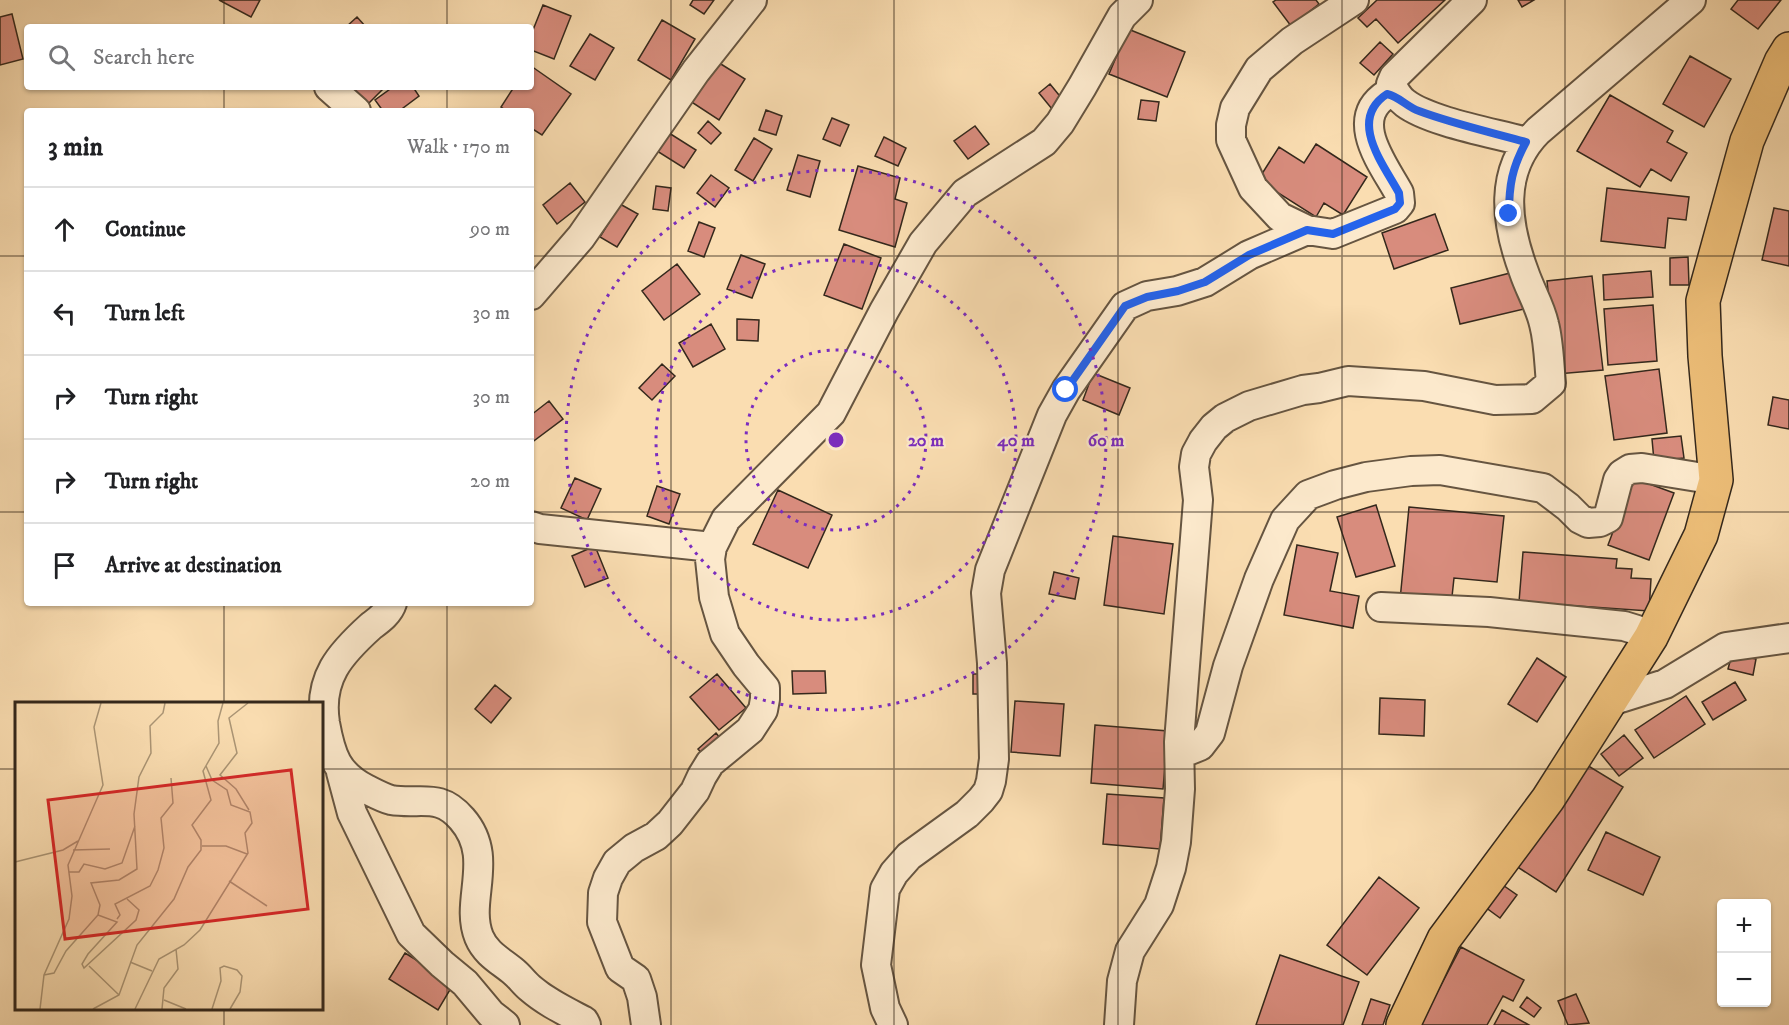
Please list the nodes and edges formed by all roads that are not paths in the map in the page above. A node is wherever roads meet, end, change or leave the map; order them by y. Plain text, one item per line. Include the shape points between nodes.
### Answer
1 (752, 0) edge
2 (1138, 0) edge
3 (1354, 0) edge
4 (1472, 0) edge
5 (1691, 0) edge
6 (1789, 49) edge
7 (332, 90) edge
8 (1397, 96) junction
9 (353, 108) edge
10 (1526, 142) junction
11 (1307, 230) junction
12 (537, 277) edge
13 (1716, 480) junction
14 (534, 527) edge
15 (712, 547) junction
16 (390, 606) edge
17 (1381, 607) dead end
18 (1651, 637) junction
19 (1789, 638) edge
20 (1611, 701) junction
21 (1180, 754) junction
22 (341, 772) junction
23 (505, 1025) edge
24 (586, 1025) edge
25 (646, 1025) edge
26 (893, 1025) edge
27 (1119, 1025) edge
28 (1403, 1025) edge

1 - 12 street via 696,71 581,237
2 - 15 street via 1122,16 1060,123 1044,142 965,193 923,243 831,414 726,519
3 - 11 street via 1292,41 1259,69 1235,108 1231,125 1231,140 1253,188 1281,217
4 - 8 street via 1394,77 1391,84
5 - 10 street
6 - 13 main road via 1747,141 1703,301
7 - 9 street
8 - 10 street via 1415,110
8 - 11 street via 1387,94 1379,99 1370,123 1371,142 1399,193 1400,203 1395,209 1333,234
10 - 21 street via 1509,185 1509,214 1524,272 1544,323 1551,383 1533,399 1495,399 1424,386 1348,381 1249,406 1214,427 1196,454 1194,467 1198,500
11 - 26 street via 1249,255 1205,282 1125,306 1052,416 990,570 986,593 994,759 988,791 967,814 909,856 885,889 876,965 885,1008
13 - 18 main road via 1701,535
13 - 21 street via 1630,469 1618,480 1608,518 1588,523 1543,488 1440,470 1366,477 1308,495 1285,520 1259,579 1228,666 1210,733 1200,746
14 - 15 street
15 - 25 street via 714,597 725,634 765,688 765,699 750,730 710,763 696,791 670,823 617,862 608,878 603,892 602,922 620,968 636,979
16 - 22 street via 342,654 330,674 325,722
17 - 18 street via 1489,612 1624,626
18 - 20 main road
19 - 20 street via 1725,647 1665,684
20 - 28 main road via 1548,798 1444,939
21 - 27 street via 1171,868 1159,905 1130,951 1122,981
22 - 23 street via 352,813 411,934
22 - 24 street via 352,782 390,800 432,800 448,805 463,820 479,857 475,916 479,937 489,954 529,988

